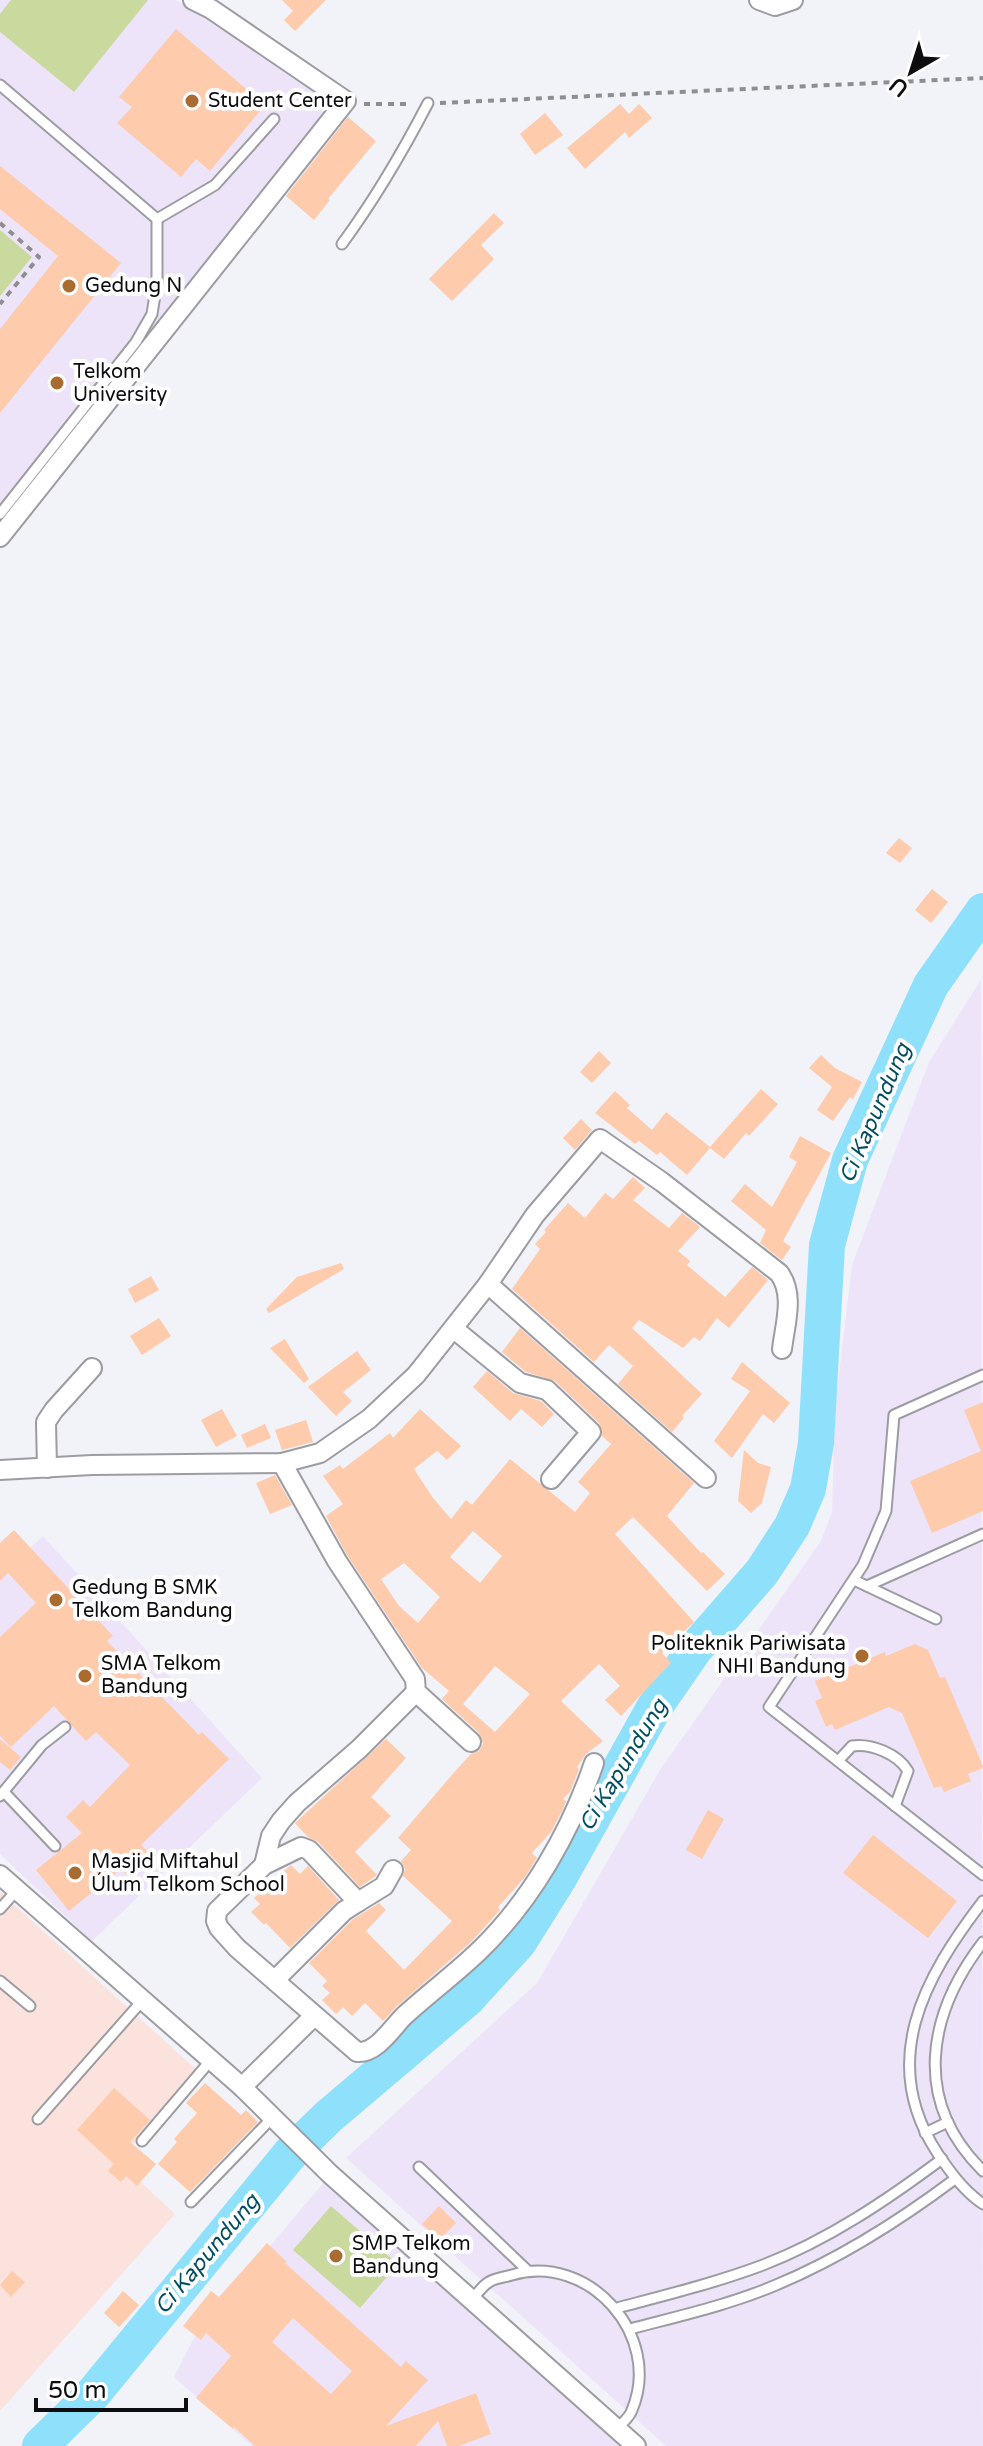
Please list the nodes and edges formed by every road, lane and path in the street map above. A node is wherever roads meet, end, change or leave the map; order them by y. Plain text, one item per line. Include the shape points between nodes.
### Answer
1 (193, 0) edge
2 (759, 0) edge
3 (793, 0) edge
4 (216, 4) edge
5 (983, 78) edge
6 (0, 85) edge
7 (346, 101) junction
8 (428, 103) junction
9 (274, 119) dead end
10 (157, 219) junction
11 (0, 223) edge
12 (342, 244) dead end
13 (2, 301) edge
14 (12, 305) dead end
15 (0, 514) edge
16 (0, 537) edge
17 (488, 1284) junction
18 (454, 1329) junction
19 (782, 1349) dead end
20 (92, 1368) dead end
21 (983, 1375) edge
22 (282, 1463) junction
23 (47, 1468) junction
24 (0, 1470) edge
25 (706, 1478) dead end
26 (551, 1479) dead end
27 (983, 1534) edge
28 (854, 1580) junction
29 (867, 1586) junction
30 (936, 1619) dead end
31 (416, 1692) junction
32 (65, 1727) dead end
33 (471, 1742) dead end
34 (838, 1761) junction
35 (594, 1763) dead end
36 (2, 1794) edge
37 (895, 1806) junction
38 (55, 1846) dead end
39 (264, 1865) junction
40 (393, 1870) dead end
41 (0, 1875) edge
42 (983, 1875) edge
43 (17, 1890) junction
44 (983, 1901) edge
45 (358, 1902) junction
46 (0, 1909) edge
47 (983, 1942) edge
48 (275, 1980) junction
49 (0, 1981) edge
50 (142, 2001) junction
51 (30, 2006) dead end
52 (314, 2016) junction
53 (211, 2060) junction
54 (242, 2087) junction
55 (272, 2118) junction
56 (38, 2119) dead end
57 (948, 2122) junction
58 (925, 2133) junction
59 (142, 2141) dead end
60 (942, 2159) junction
61 (419, 2167) dead end
62 (983, 2171) edge
63 (955, 2179) junction
64 (191, 2202) dead end
65 (983, 2204) edge
66 (527, 2270) junction
67 (472, 2300) junction
68 (617, 2308) junction
69 (630, 2329) junction
70 (617, 2429) junction
71 (636, 2446) edge

1 - 4 street
2 - 3 street via 775,6
4 - 7 street
5 - 8 path
6 - 10 lane
7 - 8 path via 374,106
7 - 16 street
8 - 12 lane via 391,174
9 - 10 lane via 215,185
10 - 15 lane via 152,314 136,342
11 - 13 path via 39,257
13 - 14 path
17 - 18 street
17 - 19 street via 535,1215 600,1139 779,1273 789,1297
17 - 25 street
18 - 22 street via 369,1419 320,1453
18 - 26 street via 520,1383 547,1390 591,1432
20 - 23 street via 49,1415
21 - 28 lane via 894,1415 886,1511
22 - 23 street
22 - 31 street via 337,1561 415,1679
23 - 24 street
27 - 29 lane
28 - 29 lane
28 - 34 lane via 769,1707
29 - 30 lane
31 - 33 street
31 - 39 street via 281,1821
32 - 36 lane via 42,1745
34 - 37 lane
34 - 37 lane via 852,1746 865,1744 902,1761 908,1771
35 - 52 street via 557,1845 503,1925 370,2050 357,2052
36 - 38 lane
37 - 42 lane
39 - 45 street via 301,1847 309,1850
39 - 48 street via 217,1911 216,1921 237,1948
40 - 45 street via 384,1886
41 - 43 street
43 - 46 lane
43 - 50 street
44 - 58 lane via 924,1991 910,2038 910,2083
45 - 48 street
47 - 57 lane via 948,2001 935,2042 935,2080
48 - 52 street
49 - 51 lane
50 - 53 street
50 - 56 lane
52 - 54 street
53 - 54 street
53 - 59 lane
54 - 55 street
55 - 64 lane
55 - 67 street
57 - 58 lane
57 - 62 lane
58 - 60 lane
60 - 63 lane
60 - 68 lane via 833,2232 766,2264
61 - 66 lane
63 - 65 lane
63 - 69 lane via 844,2253 775,2285
66 - 67 lane via 489,2281
66 - 68 lane via 560,2273 591,2286
67 - 70 street
68 - 69 lane
69 - 70 lane via 639,2385 632,2412
70 - 71 street

